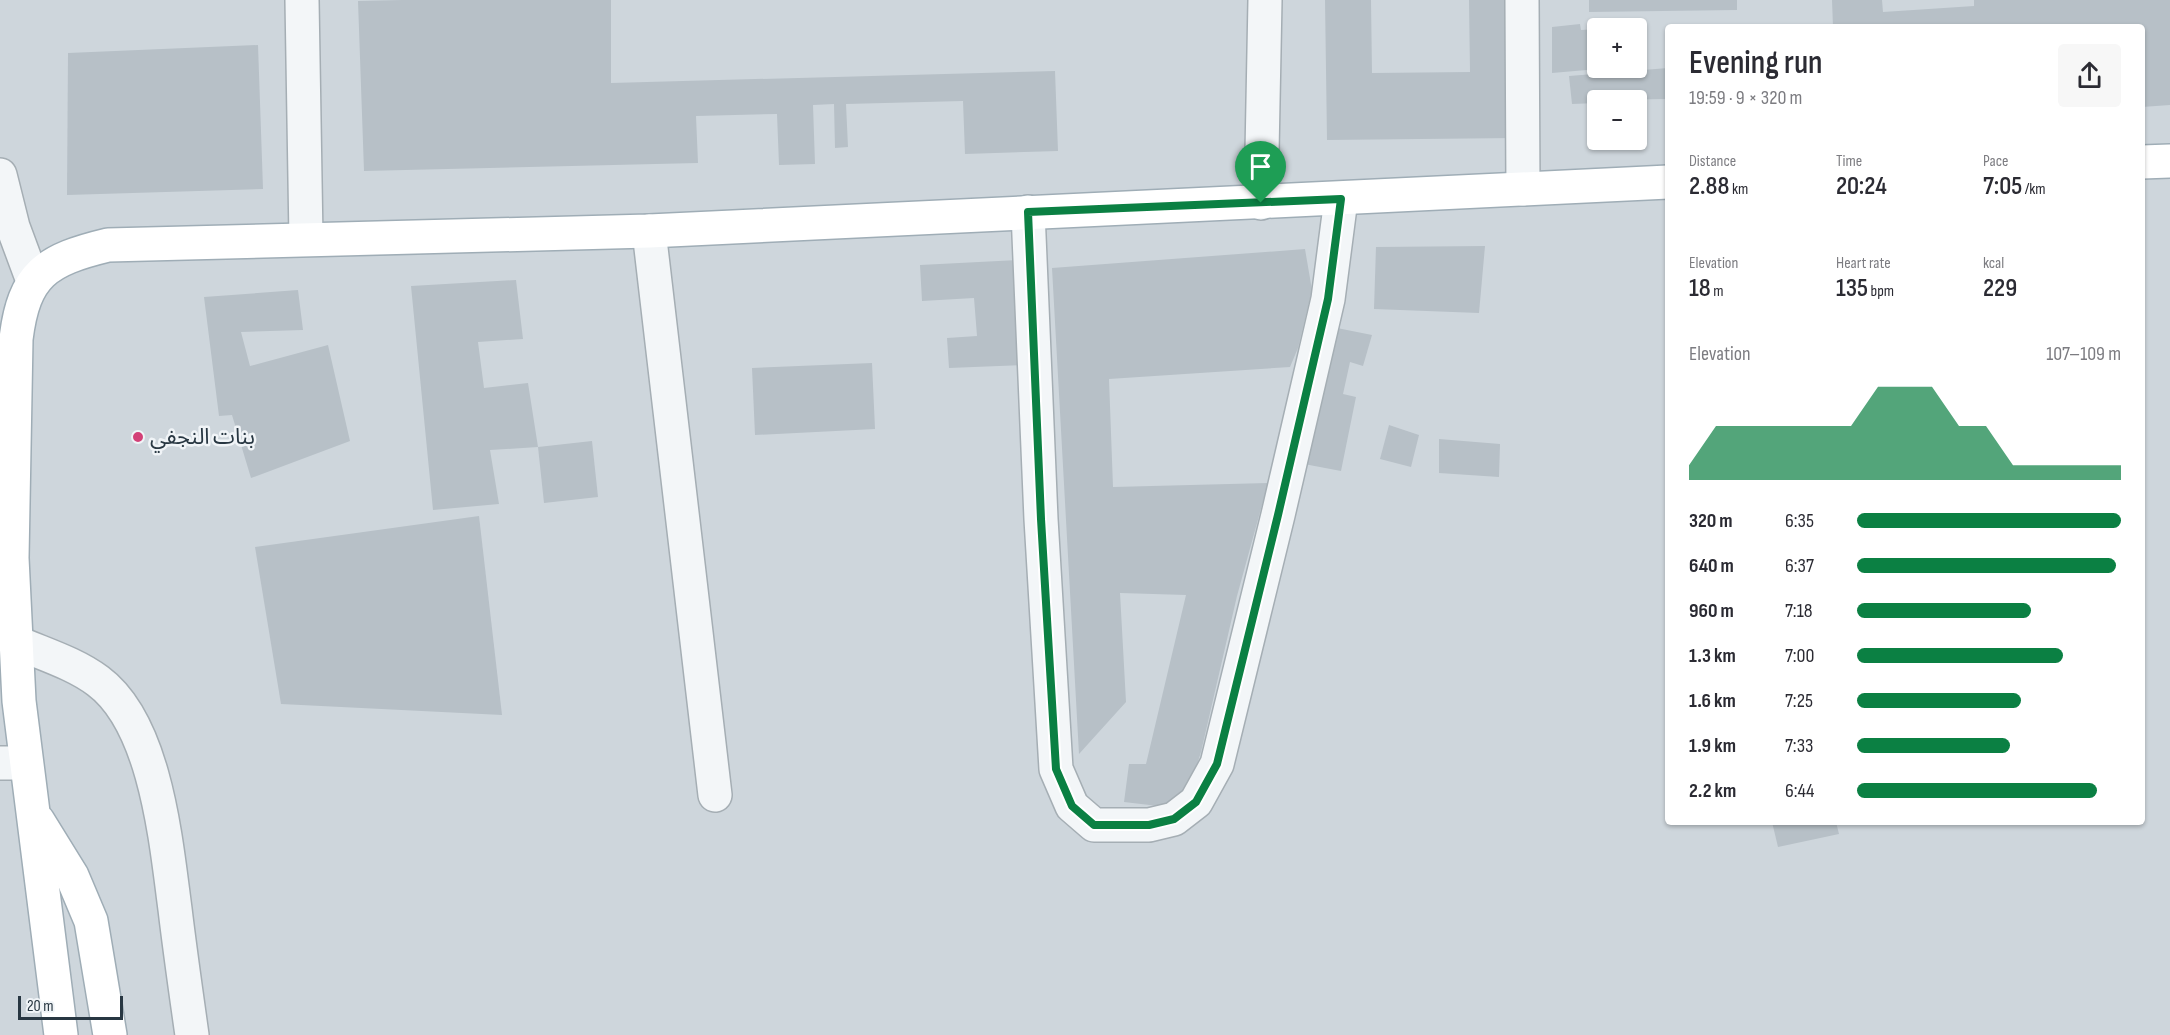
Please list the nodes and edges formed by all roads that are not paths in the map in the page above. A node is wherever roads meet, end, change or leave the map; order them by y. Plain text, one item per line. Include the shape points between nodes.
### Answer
1 (302, 0) edge
2 (1265, 0) edge
3 (1522, 0) edge
4 (2170, 161) edge
5 (2145, 162) edge
6 (0, 175) edge
7 (1665, 182) edge
8 (1523, 189) junction
9 (1341, 199) junction
10 (1261, 203) junction
11 (1028, 212) junction
12 (648, 231) junction
13 (306, 239) junction
14 (33, 281) junction
15 (16, 642) junction
16 (10, 701) edge
17 (13, 763) edge
18 (715, 795) dead end
19 (32, 811) junction
20 (61, 1035) edge
21 (110, 1035) edge
22 (192, 1035) edge

1 - 13 street
2 - 10 street
3 - 8 street
4 - 5 main road
6 - 14 street via 13,227
7 - 8 main road
8 - 9 main road
9 - 10 main road
9 - 11 street via 1328,299 1217,764 1196,802 1174,819 1149,825 1094,825 1072,806 1056,769
10 - 11 main road
11 - 12 main road
12 - 13 main road
12 - 18 street
13 - 14 main road via 108,245 64,259
14 - 15 main road via 19,314 16,339 12,558
15 - 16 main road
15 - 22 street via 98,681 117,699 140,741 154,784 166,844
16 - 17 main road
17 - 19 main road
19 - 20 main road
19 - 21 main road via 72,876 91,921

